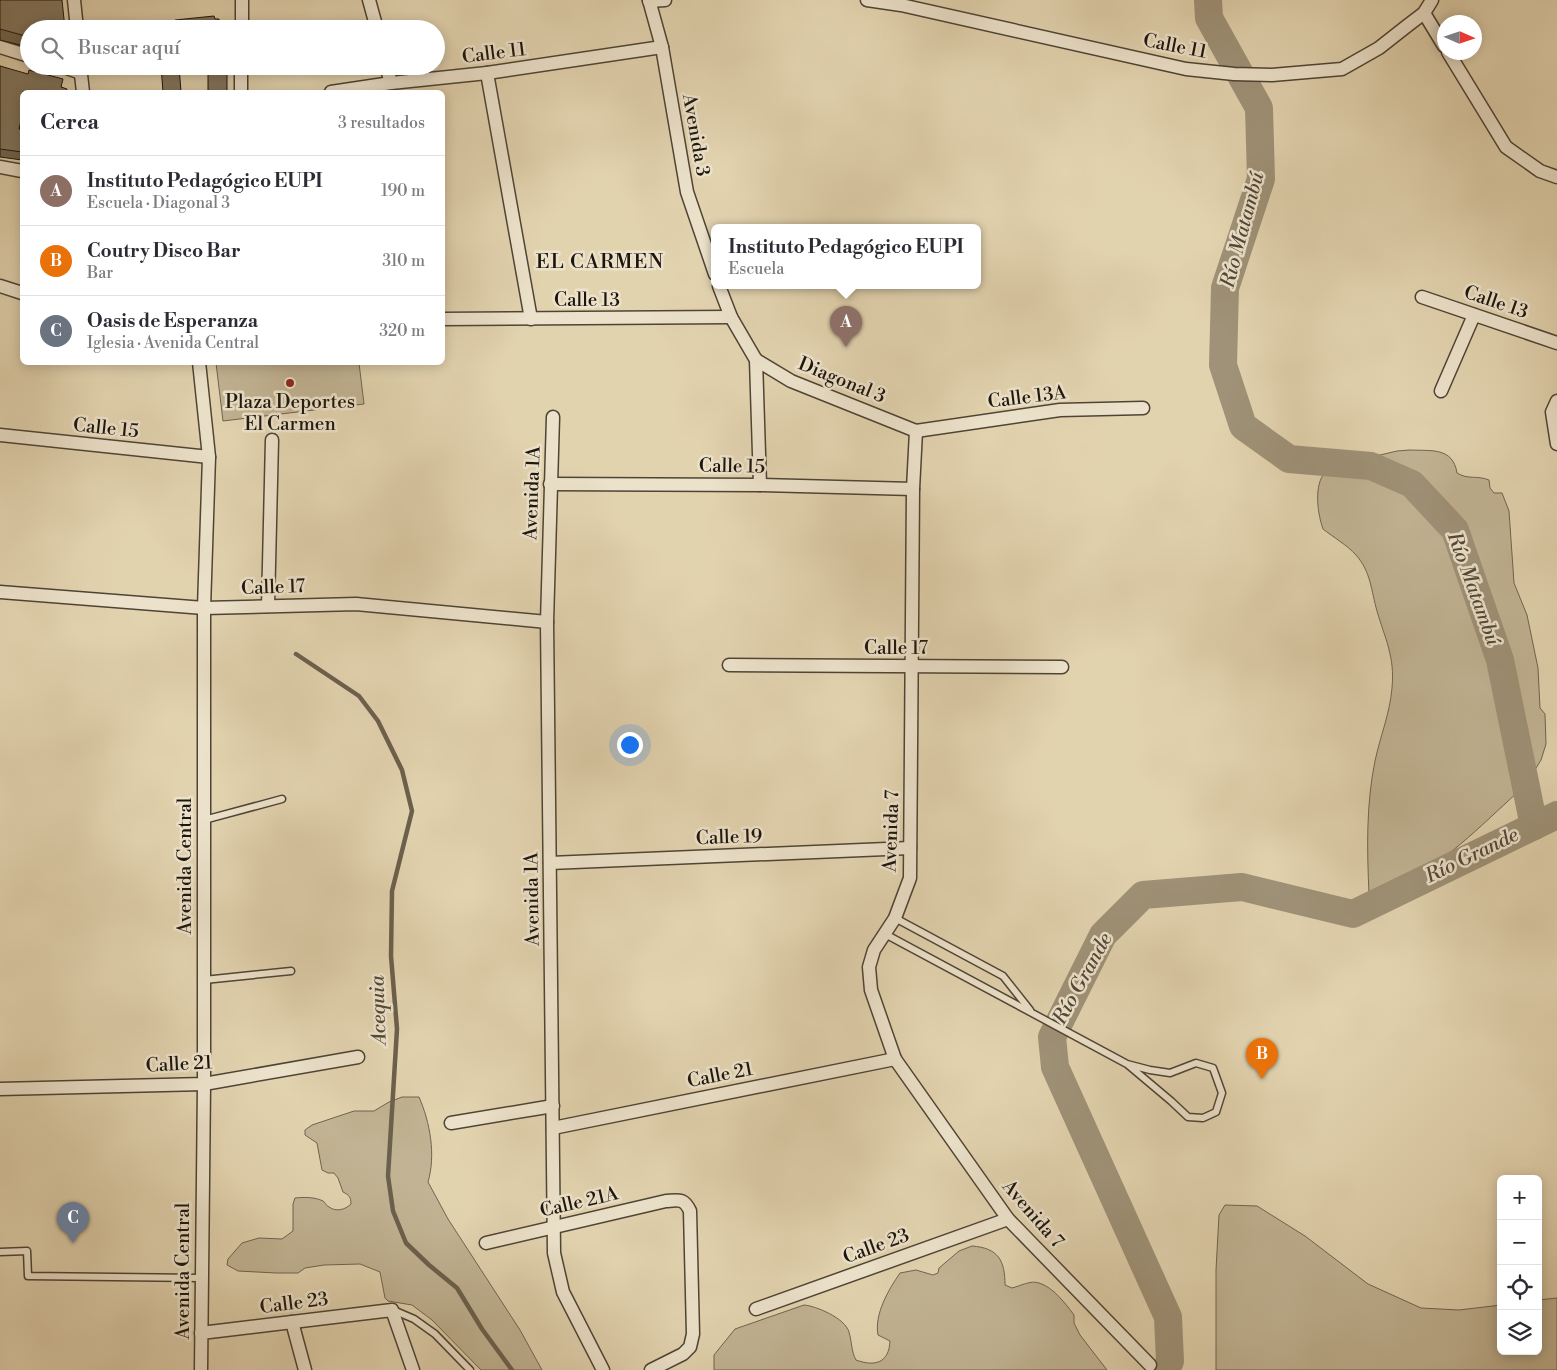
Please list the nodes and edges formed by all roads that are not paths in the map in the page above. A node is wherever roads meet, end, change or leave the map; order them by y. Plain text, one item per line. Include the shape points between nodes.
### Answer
1 (74, 0) edge
2 (242, 0) edge
3 (369, 0) edge
4 (666, 0) edge
5 (867, 0) edge
6 (1432, 0) edge
7 (649, 1) edge
8 (901, 2) edge
9 (1424, 13) junction
10 (75, 20) edge
11 (242, 20) edge
12 (374, 20) edge
13 (1437, 34) edge
14 (0, 47) edge
15 (662, 47) junction
16 (20, 53) edge
17 (1453, 60) edge
18 (487, 73) junction
19 (81, 75) edge
20 (241, 75) edge
21 (388, 75) edge
22 (390, 83) junction
23 (83, 90) edge
24 (241, 90) edge
25 (343, 90) edge
26 (0, 167) edge
27 (20, 171) edge
28 (1557, 177) edge
29 (711, 262) edge
30 (0, 286) edge
31 (720, 289) edge
32 (20, 292) edge
33 (1422, 297) dead end
34 (1474, 315) junction
35 (731, 317) junction
36 (445, 319) edge
37 (531, 319) junction
38 (1557, 343) edge
39 (756, 360) junction
40 (199, 365) edge
41 (1441, 391) dead end
42 (1557, 401) edge
43 (1143, 408) dead end
44 (552, 417) dead end
45 (916, 431) junction
46 (0, 435) edge
47 (272, 440) dead end
48 (1557, 444) edge
49 (208, 457) junction
50 (550, 484) junction
51 (760, 485) junction
52 (913, 489) junction
53 (0, 592) edge
54 (268, 606) junction
55 (204, 608) junction
56 (547, 622) junction
57 (729, 665) dead end
58 (913, 667) junction
59 (1062, 667) dead end
60 (282, 799) dead end
61 (204, 820) junction
62 (910, 848) junction
63 (550, 863) junction
64 (894, 918) junction
65 (884, 933) junction
66 (291, 971) dead end
67 (204, 980) junction
68 (1032, 1013) junction
69 (358, 1057) dead end
70 (895, 1059) junction
71 (1127, 1064) junction
72 (204, 1084) junction
73 (0, 1089) edge
74 (553, 1106) junction
75 (451, 1123) dead end
76 (553, 1128) junction
77 (1008, 1219) junction
78 (554, 1226) junction
79 (486, 1243) dead end
80 (0, 1252) edge
81 (201, 1278) junction
82 (756, 1309) dead end
83 (392, 1310) junction
84 (292, 1322) junction
85 (201, 1332) junction
86 (1150, 1365) dead end
87 (201, 1370) edge
88 (305, 1370) edge
89 (413, 1370) edge
90 (470, 1370) edge
91 (603, 1370) edge
92 (651, 1370) edge

1 - 10 street
2 - 11 street
3 - 12 street
4 - 7 street
5 - 8 street, Calle 11
6 - 9 street
7 - 15 street, Avenida 3
8 - 9 street, Calle 11 via 1186,69 1272,75 1342,69 1379,48
9 - 13 street
14 - 16 street
15 - 18 street, Calle 11
15 - 29 street, Avenida 3 via 687,192
17 - 28 street via 1506,147 1540,171
18 - 22 street, Calle 11
18 - 37 street
19 - 23 street
20 - 24 street
21 - 22 street
22 - 25 street, Calle 11
26 - 27 street
30 - 32 street
31 - 35 street
33 - 34 street, Calle 13
34 - 38 street, Calle 13
34 - 41 street
35 - 37 street, Calle 13
35 - 39 street
36 - 37 street, Calle 13
39 - 45 street, Diagonal 3 via 791,381
39 - 51 street
40 - 49 street, Avenida Central
42 - 48 street via 1552,412
43 - 45 street, Calle 13A via 1060,410
44 - 50 street, Avenida 1A
45 - 52 street, Avenida 7
46 - 49 street, Calle 15
47 - 54 street
49 - 55 street, Avenida Central
50 - 51 street, Calle 15
50 - 56 street, Avenida 1A
51 - 52 street, Calle 15
52 - 58 street, Avenida 7
53 - 55 street, Calle 17
54 - 55 street, Calle 17
54 - 56 street, Calle 17 via 356,604
55 - 61 street, Avenida Central
56 - 63 street, Avenida 1A
57 - 58 street, Calle 17
58 - 59 street, Calle 17
58 - 62 street, Avenida 7
60 - 61 lane
61 - 67 street, Avenida Central
62 - 63 street, Calle 19
62 - 64 street, Avenida 7 via 910,878
63 - 74 street, Avenida 1A
64 - 65 street, Avenida 7
64 - 68 lane via 1003,976
65 - 68 lane
65 - 70 street, Avenida 7 via 869,967 871,990
66 - 67 lane
67 - 72 street, Avenida Central
68 - 71 lane
69 - 72 street, Calle 21
70 - 76 street, Calle 21
70 - 77 street, Avenida 7
71 - 71 lane via 1170,1073 1196,1063 1213,1068 1222,1093 1216,1112 1203,1118 1188,1117
72 - 73 street, Calle 21
72 - 81 street, Avenida Central
74 - 75 street
74 - 76 street, Avenida 1A
76 - 78 street, Avenida 1A
77 - 82 street, Calle 23
77 - 86 street, Avenida 7
78 - 79 street, Calle 21A
78 - 91 street, Avenida 1A via 554,1252 563,1292
78 - 92 street, Calle 21A via 666,1201 680,1200 687,1204 690,1211 693,1334 690,1347 683,1354
80 - 81 lane via 27,1251 28,1276
81 - 85 street, Avenida Central
83 - 84 street, Calle 23
83 - 89 street
83 - 90 lane via 414,1319 435,1334
84 - 85 street, Calle 23
84 - 88 street
85 - 87 street, Avenida Central

